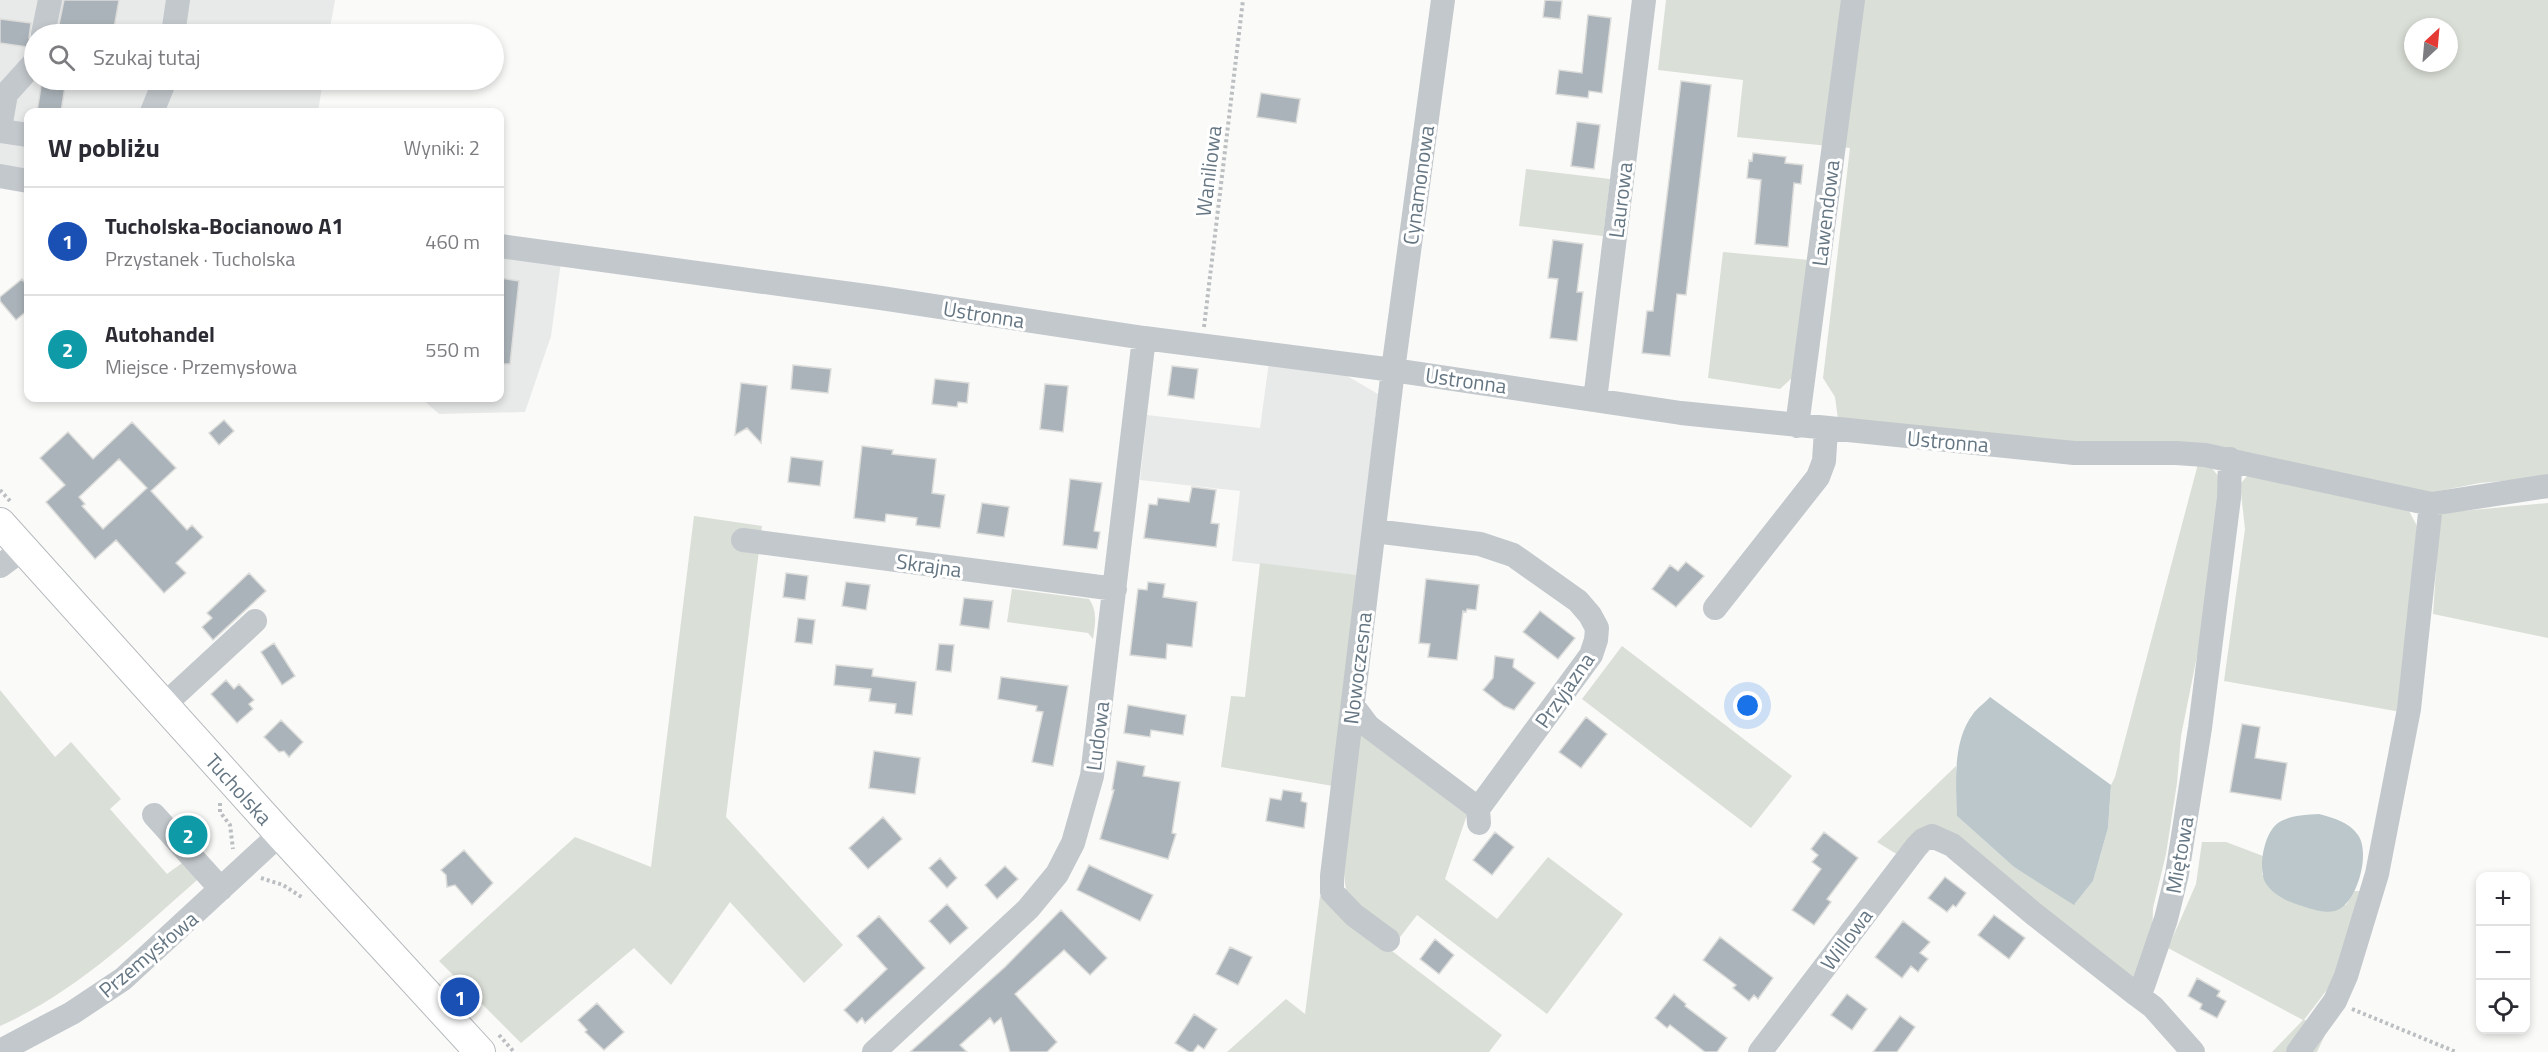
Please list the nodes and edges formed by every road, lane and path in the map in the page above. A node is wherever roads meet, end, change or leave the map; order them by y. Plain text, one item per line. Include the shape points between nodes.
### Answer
1 (50, 0) edge
2 (178, 0) edge
3 (1243, 0) edge
4 (1443, 0) edge
5 (1644, 0) edge
6 (1853, 0) edge
7 (45, 24) edge
8 (174, 24) edge
9 (24, 74) edge
10 (161, 90) edge
11 (154, 108) edge
12 (0, 129) edge
13 (24, 134) edge
14 (0, 176) edge
15 (24, 180) edge
16 (504, 247) edge
17 (1144, 338) junction
18 (1202, 346) junction
19 (1393, 370) junction
20 (1595, 400) junction
21 (1797, 426) junction
22 (1826, 430) junction
23 (2230, 459) junction
24 (2548, 486) edge
25 (2431, 504) junction
26 (0, 523) edge
27 (1374, 531) junction
28 (743, 540) dead end
29 (12, 557) edge
30 (1115, 589) junction
31 (1715, 608) dead end
32 (255, 621) dead end
33 (164, 705) junction
34 (1353, 706) junction
35 (221, 800) dead end
36 (154, 815) dead end
37 (280, 834) junction
38 (233, 850) dead end
39 (258, 877) dead end
40 (221, 890) junction
41 (303, 898) dead end
42 (1388, 940) dead end
43 (2137, 994) junction
44 (2335, 1002) junction
45 (0, 1051) edge
46 (480, 1052) edge
47 (874, 1052) edge
48 (1760, 1052) edge
49 (2193, 1052) edge
50 (2298, 1052) edge
51 (2456, 1052) edge

1 - 7 street
2 - 8 street
3 - 18 path, Waniliowa
4 - 19 street, Cynamonowa
5 - 20 street, Laurowa
6 - 21 street, Lawendowa
9 - 12 street via 6,94
10 - 11 street
12 - 13 street
14 - 15 street
16 - 17 street, Ustronna
17 - 18 street, Ustronna
17 - 30 street, Ludowa
18 - 19 street, Ustronna
19 - 20 street, Ustronna
19 - 27 street, Nowoczesna
20 - 21 street, Ustronna
21 - 22 street, Ustronna
22 - 23 street, Ustronna via 2074,453 2176,453
22 - 31 street via 1824,462 1818,477
23 - 25 street, Ustronna
23 - 43 street, Miętowa via 2229,498 2200,728 2177,874 2158,942
24 - 25 street
25 - 44 street via 2409,709 2385,840 2357,941
26 - 29 main road, Tucholska
27 - 34 street, Nowoczesna
27 - 34 street, Przyjazna via 1480,544 1513,555 1578,601 1597,628 1596,640 1591,655 1479,817 1368,726
28 - 30 street, Skrajna
29 - 33 main road, Tucholska
30 - 47 street, Ludowa via 1092,776 1073,843 1057,874 1028,909
32 - 33 street
33 - 37 main road, Tucholska
34 - 42 street, Nowoczesna via 1332,892 1354,915
35 - 38 path via 220,812 230,825
36 - 40 street
37 - 40 street, Przemysłowa
37 - 46 main road, Tucholska
39 - 41 path via 283,885
40 - 45 street, Przemysłowa via 123,979 72,1013
43 - 48 street, Willowa via 1952,845 1927,837
43 - 49 street
44 - 50 street
44 - 51 path

